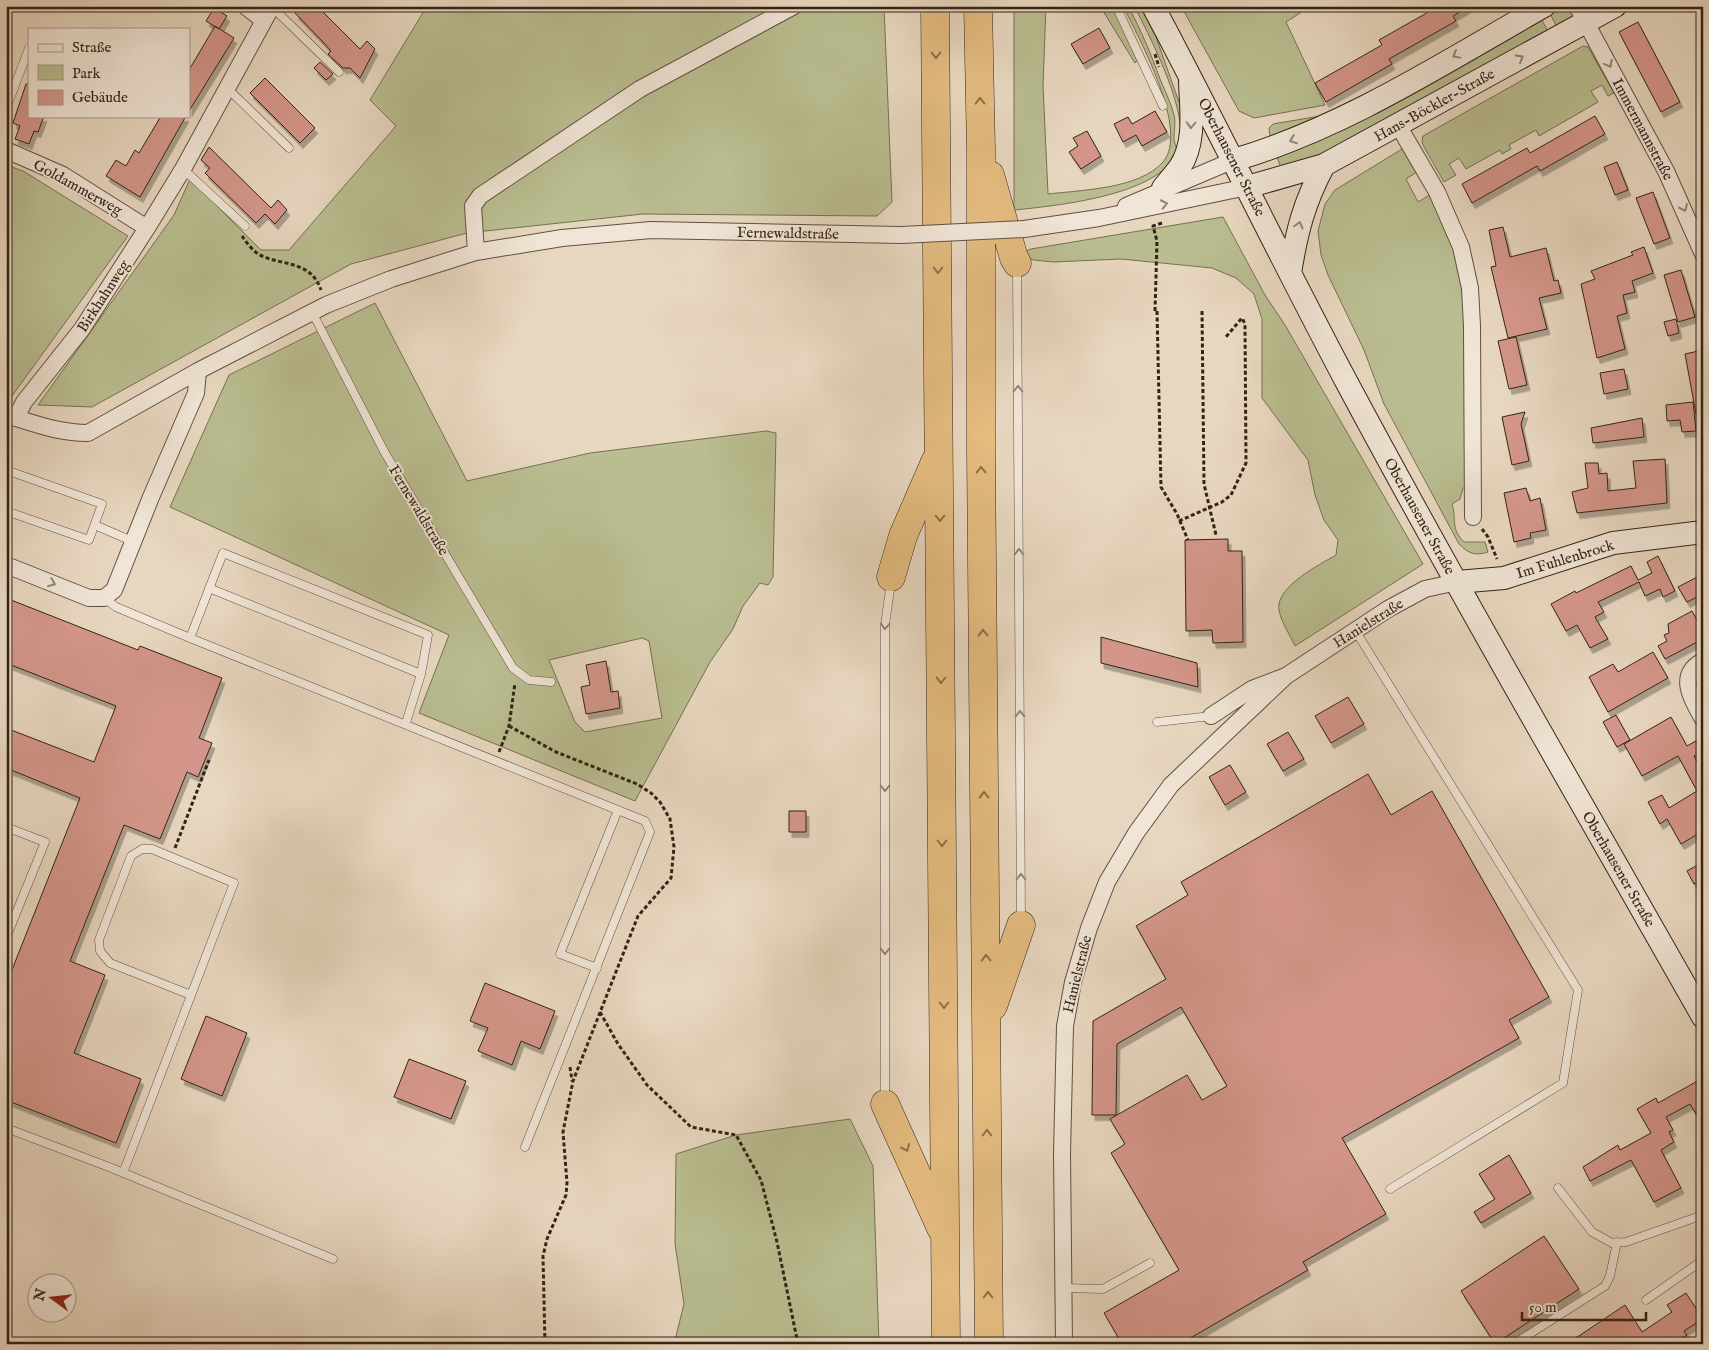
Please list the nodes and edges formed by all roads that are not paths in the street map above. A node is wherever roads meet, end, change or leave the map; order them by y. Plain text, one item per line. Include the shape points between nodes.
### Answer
1 (245, 6) edge
2 (794, 6) edge
3 (935, 6) edge
4 (978, 6) edge
5 (1116, 6) edge
6 (1153, 6) edge
7 (1544, 6) edge
8 (1615, 6) edge
9 (269, 11) edge
10 (1582, 14) edge
11 (28, 51) edge
12 (339, 72) dead end
13 (1190, 76) junction
14 (227, 88) junction
15 (1163, 106) dead end
16 (6, 109) edge
17 (1398, 125) junction
18 (289, 148) dead end
19 (6, 150) edge
20 (981, 150) junction
21 (1234, 160) junction
22 (1324, 165) junction
23 (183, 169) junction
24 (1247, 187) junction
25 (1163, 188) junction
26 (1099, 218) junction
27 (245, 226) dead end
28 (147, 228) junction
29 (476, 252) junction
30 (1703, 254) edge
31 (1017, 263) joint
32 (1290, 273) junction
33 (319, 308) junction
34 (198, 371) junction
35 (11, 416) edge
36 (939, 451) junction
37 (6, 470) edge
38 (6, 511) edge
39 (1473, 517) road end
40 (95, 525) junction
41 (1703, 532) edge
42 (134, 542) junction
43 (6, 565) edge
44 (891, 577) joint
45 (1457, 582) junction
46 (209, 588) junction
47 (104, 598) junction
48 (1355, 630) junction
49 (190, 638) junction
50 (1703, 661) edge
51 (422, 674) junction
52 (1286, 676) junction
53 (551, 682) dead end
54 (1211, 716) joint
55 (1703, 719) edge
56 (1157, 722) dead end
57 (406, 723) junction
58 (618, 810) junction
59 (6, 827) edge
60 (1021, 926) joint
61 (6, 938) edge
62 (597, 968) junction
63 (191, 995) junction
64 (1703, 1017) edge
65 (986, 1024) junction
66 (885, 1104) joint
67 (6, 1128) edge
68 (525, 1147) dead end
69 (123, 1173) junction
70 (1558, 1188) dead end
71 (1390, 1189) dead end
72 (1703, 1215) edge
73 (945, 1238) junction
74 (1617, 1242) junction
75 (333, 1259) dead end
76 (1703, 1260) edge
77 (1150, 1263) dead end
78 (1064, 1288) junction
79 (1646, 1300) dead end
80 (946, 1344) edge
81 (988, 1344) edge
82 (1064, 1344) edge
83 (1514, 1344) edge

1 - 9 street
2 - 29 street via 640,89 480,196 473,206
3 -> 36 highway
20 -> 4 highway
5 - 15 lane
6 - 13 main road, Oberhausener Straße
7 -> 21 main road via 1312,133
8 - 10 main road, Hans-Böckler-Straße
9 - 12 lane
9 - 14 street, Birkhahnweg
17 -> 10 main road, Hans-Böckler-Straße
10 -> 30 street, Immermannstraße via 1666,172
11 - 16 lane
13 - 21 main road, Oberhausener Straße
13 -> 25 main road, Fernewaldstraße via 1192,129 1188,148 1181,166
14 - 18 lane
14 - 23 street, Birkhahnweg
17 - 22 main road, Hans-Böckler-Straße
17 - 39 street via 1437,192 1461,247 1470,288
19 - 28 street, Goldammerweg via 63,175
20 - 31 highway
65 -> 20 highway
21 - 24 main road, Oberhausener Straße
21 - 25 street, Fernewaldstraße
22 - 24 main road, Hans-Böckler-Straße
32 -> 22 main road via 1307,198
23 - 27 lane
23 - 28 street, Birkhahnweg
26 -> 24 street, Fernewaldstraße
24 - 32 main road, Oberhausener Straße
25 - 26 street, Fernewaldstraße
26 - 29 street, Fernewaldstraße, bridge via 1024,229 901,235 651,230 562,238
28 - 35 street, Birkhahnweg via 82,329
29 - 33 street, Fernewaldstraße via 391,279
60 -> 31 lane
32 - 45 main road, Oberhausener Straße
33 - 34 street, Fernewaldstraße
33 - 53 lane, Fernewaldstraße via 385,453 513,668 529,680
34 - 35 street, Fernewaldstraße via 88,433 50,430
34 - 42 street via 196,393
36 - 44 highway via 903,536
36 -> 73 highway
37 - 40 lane via 102,504
38 - 40 lane via 89,540
40 - 42 lane
41 - 45 main road, Im Fuhlenbrock via 1613,543 1504,578
42 - 47 street via 114,590
43 -> 47 street via 89,598
44 -> 66 lane via 885,625
45 - 48 street, Hanielstraße via 1425,589
45 - 64 main road, Oberhausener Straße
46 - 49 lane
46 - 51 lane
46 - 51 lane via 222,553 428,635
47 - 49 lane via 116,607
48 - 52 street, Hanielstraße
48 - 71 lane via 1578,990 1563,1083
49 - 57 lane
50 - 55 street via 1692,669 1688,677 1688,689
51 - 57 lane
52 - 54 street, Hanielstraße via 1252,689
52 - 78 street, Hanielstraße via 1170,785 1107,882 1089,928 1073,982 1065,1026 1062,1154
54 - 56 lane
57 - 58 lane
58 - 62 lane via 645,821 650,832
58 - 62 lane via 560,954
59 - 61 lane via 45,842
60 - 65 highway
62 - 68 lane
63 - 63 lane via 234,883 152,849 142,849 131,856 99,940 100,951 110,963
63 - 69 lane
81 -> 65 highway
66 -> 73 highway
67 - 69 lane
69 - 75 lane
70 - 74 lane via 1592,1232 1603,1240
72 - 74 lane via 1633,1240
73 - 80 highway
74 - 83 lane via 1605,1286
76 - 79 lane
77 - 78 lane via 1103,1289
78 - 82 street, Hanielstraße

